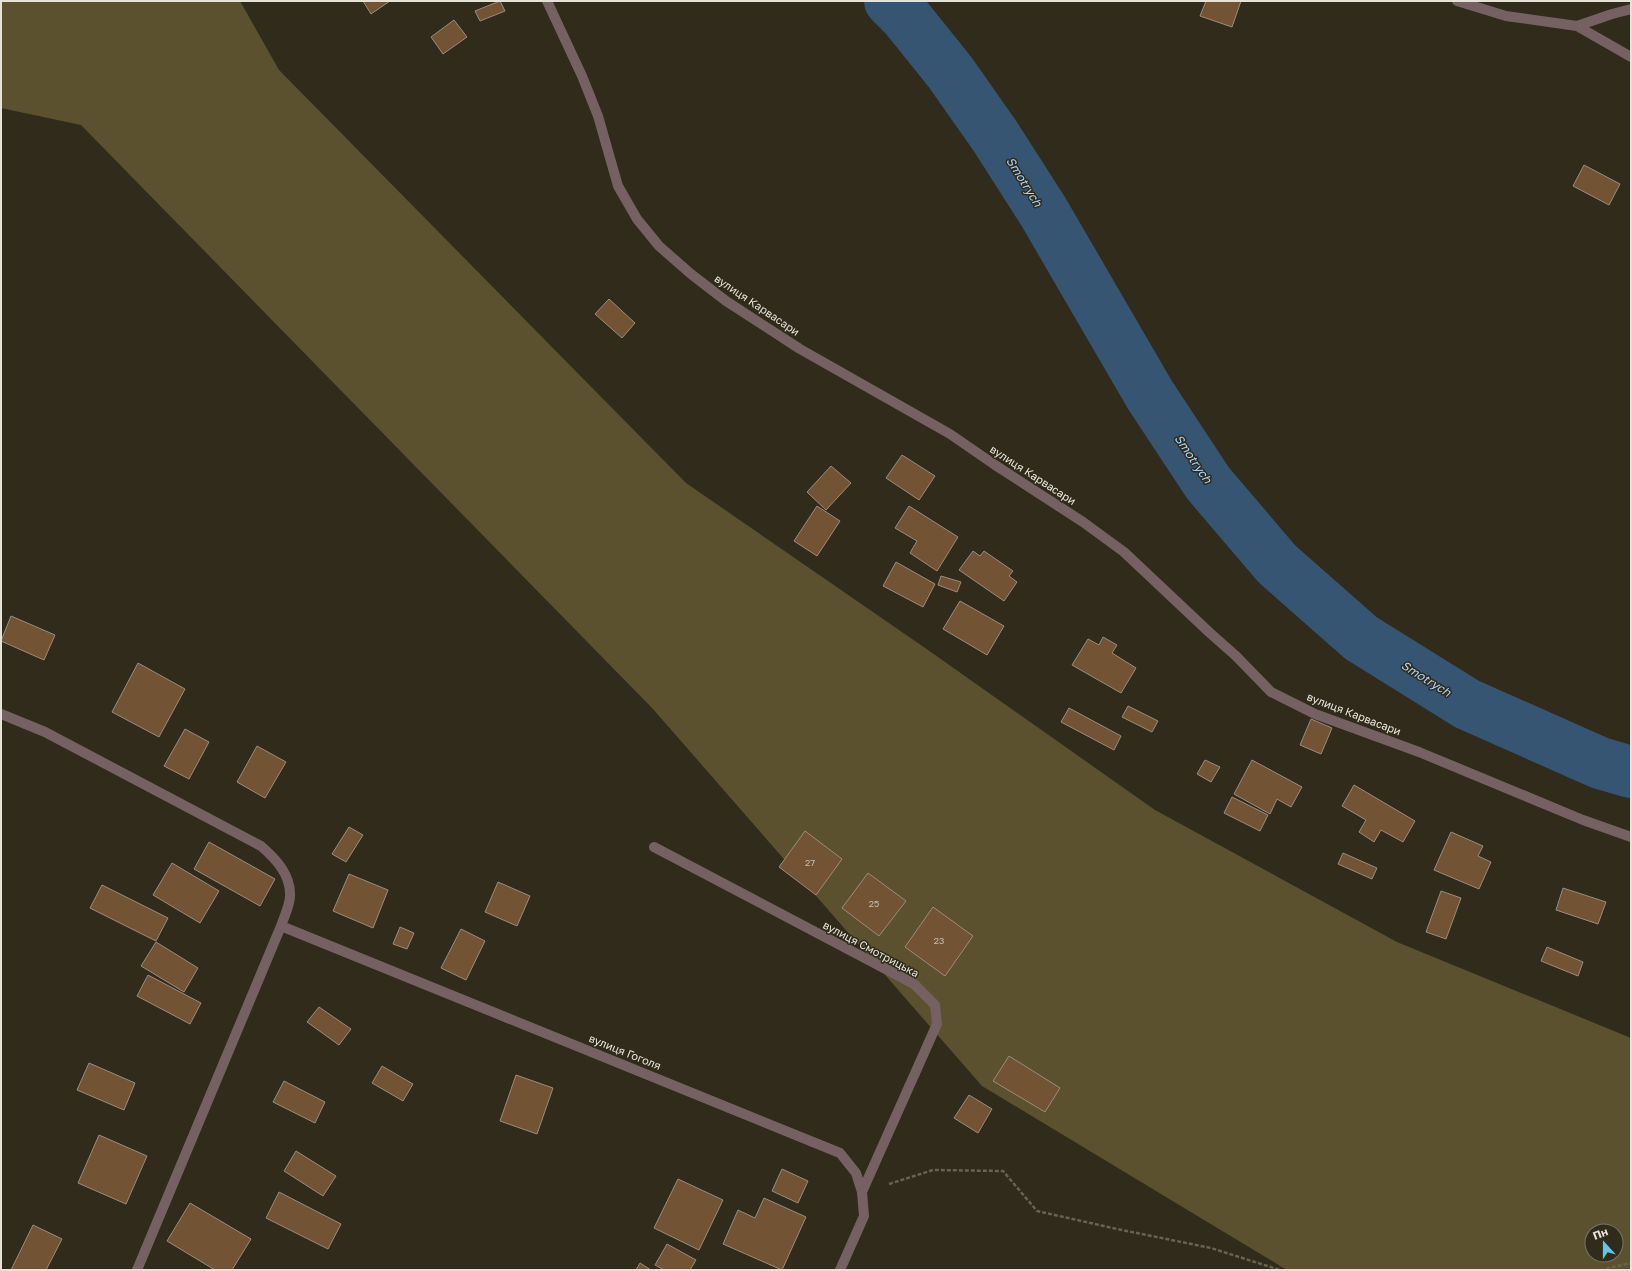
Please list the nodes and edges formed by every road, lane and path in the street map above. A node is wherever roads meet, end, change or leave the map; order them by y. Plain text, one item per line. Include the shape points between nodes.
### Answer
1 (547, 1) edge
2 (1457, 1) edge
3 (1631, 10) edge
4 (1577, 26) junction
5 (1631, 57) edge
6 (1, 714) edge
7 (1631, 837) edge
8 (654, 847) dead end
9 (281, 926) junction
10 (862, 1192) junction
11 (1631, 1263) edge
12 (137, 1270) edge
13 (840, 1270) edge
14 (1280, 1270) edge
15 (1600, 1270) edge

1 - 7 street, вулиця Карвасари via 598,116 618,186 637,219 659,246 726,301 800,349 950,434 1124,552 1271,692 1315,714 1419,752 1583,820
2 - 4 street via 1506,16
3 - 4 street
4 - 5 street
6 - 9 street via 45,732 261,846 275,858 289,883 290,897
8 - 10 street, вулиця Смотрицька via 914,984 935,1005 937,1024
9 - 10 street, вулиця Гоголя via 840,1153 856,1173
9 - 12 street
10 - 13 street, вулиця Гоголя via 864,1216
10 - 14 path via 933,1170 1003,1171 1037,1211 1211,1248
11 - 15 path

